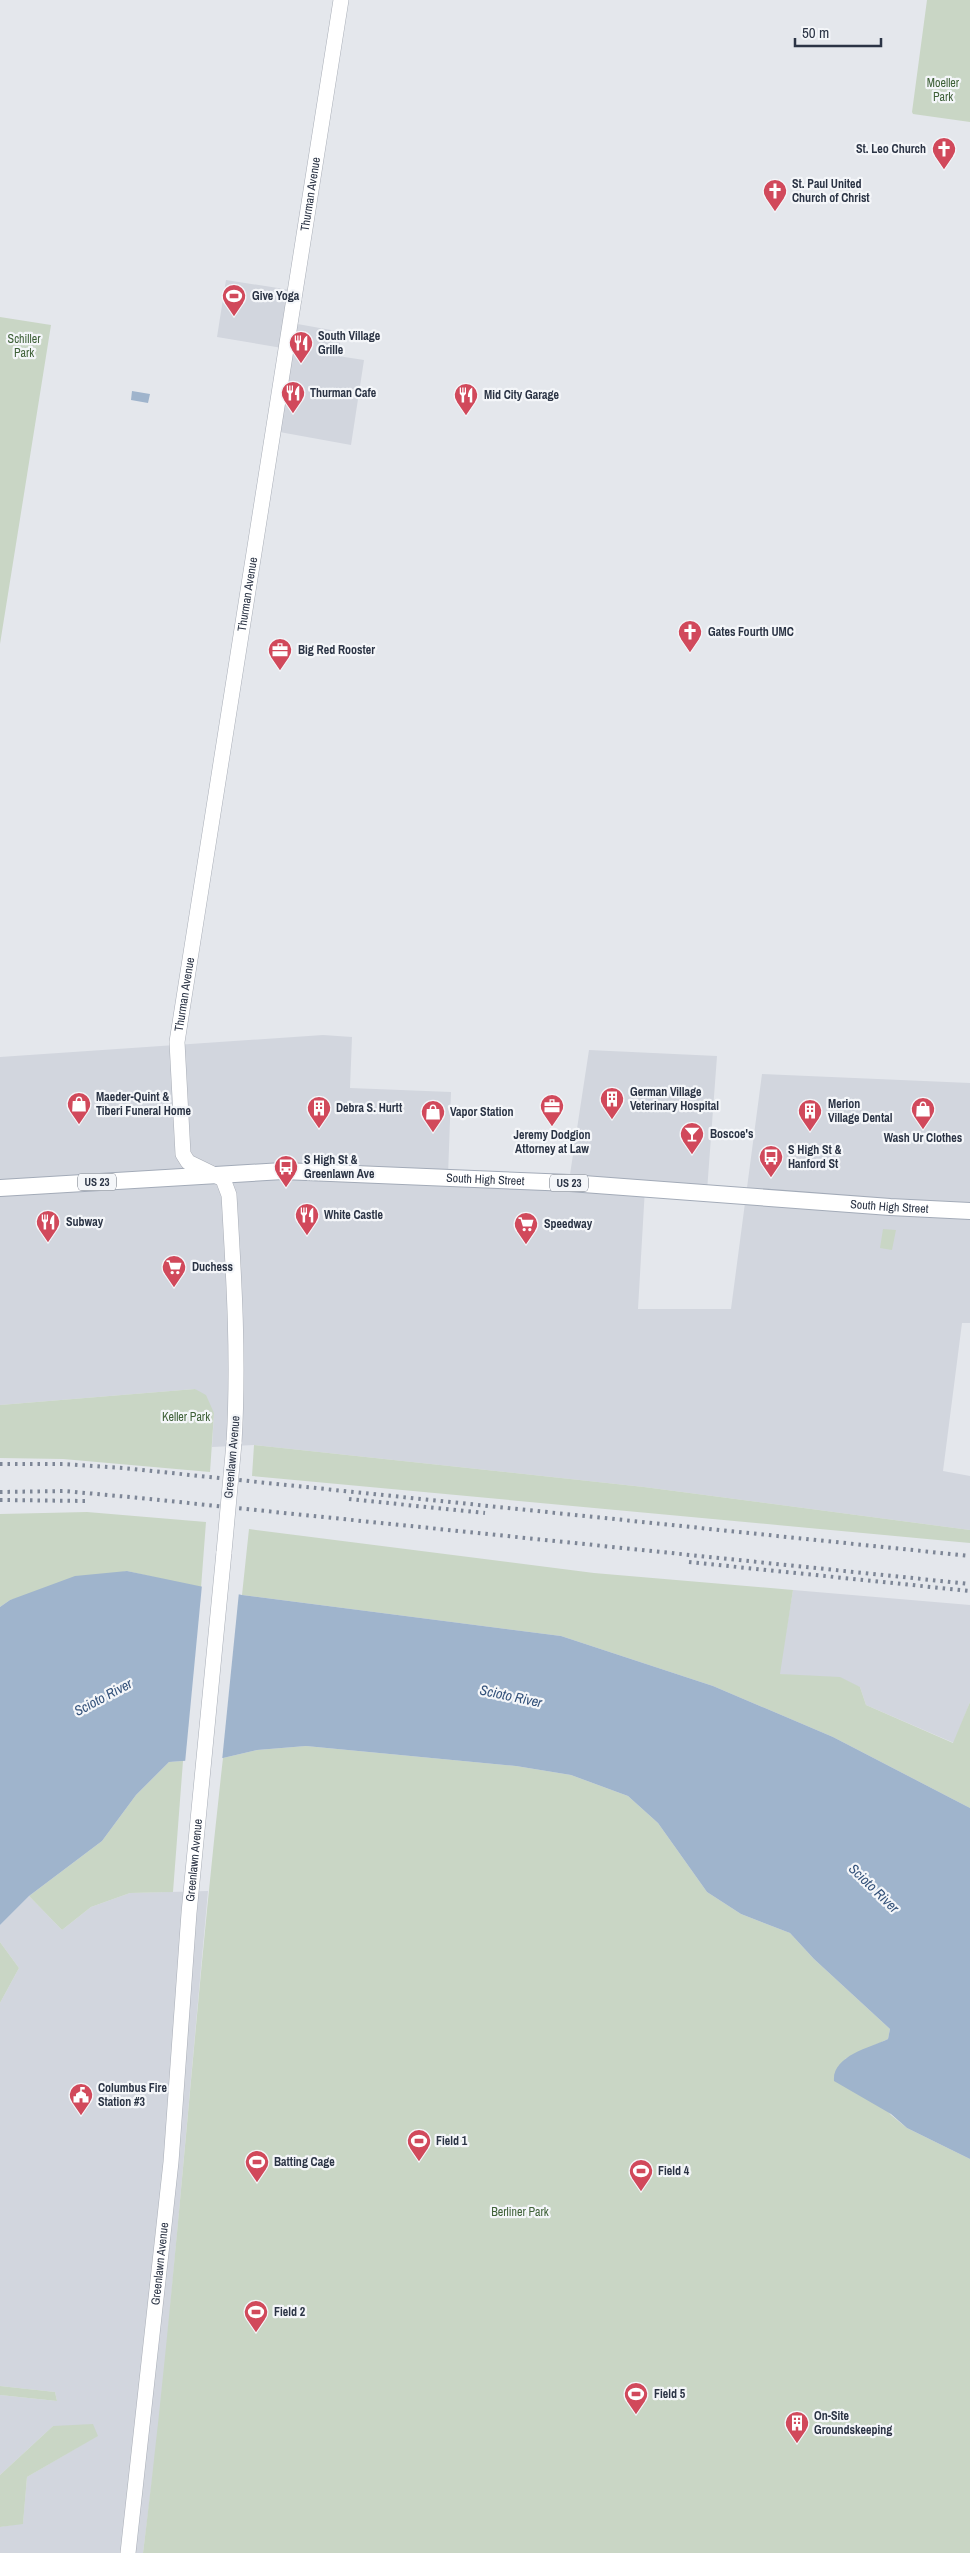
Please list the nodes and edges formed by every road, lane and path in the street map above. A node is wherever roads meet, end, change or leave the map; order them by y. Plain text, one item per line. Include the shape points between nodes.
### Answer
1 (341, 0) edge
2 (212, 1175) junction
3 (0, 1188) edge
4 (970, 1211) edge
5 (128, 2553) edge

1 - 2 main road, Thurman Avenue via 176,1042 183,1154 188,1162
2 - 3 main road, South High Street / US 23
2 - 4 main road, South High Street / US 23 via 283,1171 570,1183
2 - 5 main road, Greenlawn Avenue, bridge via 223,1179 229,1195 238,1373 234,1443 192,1880 171,2162

